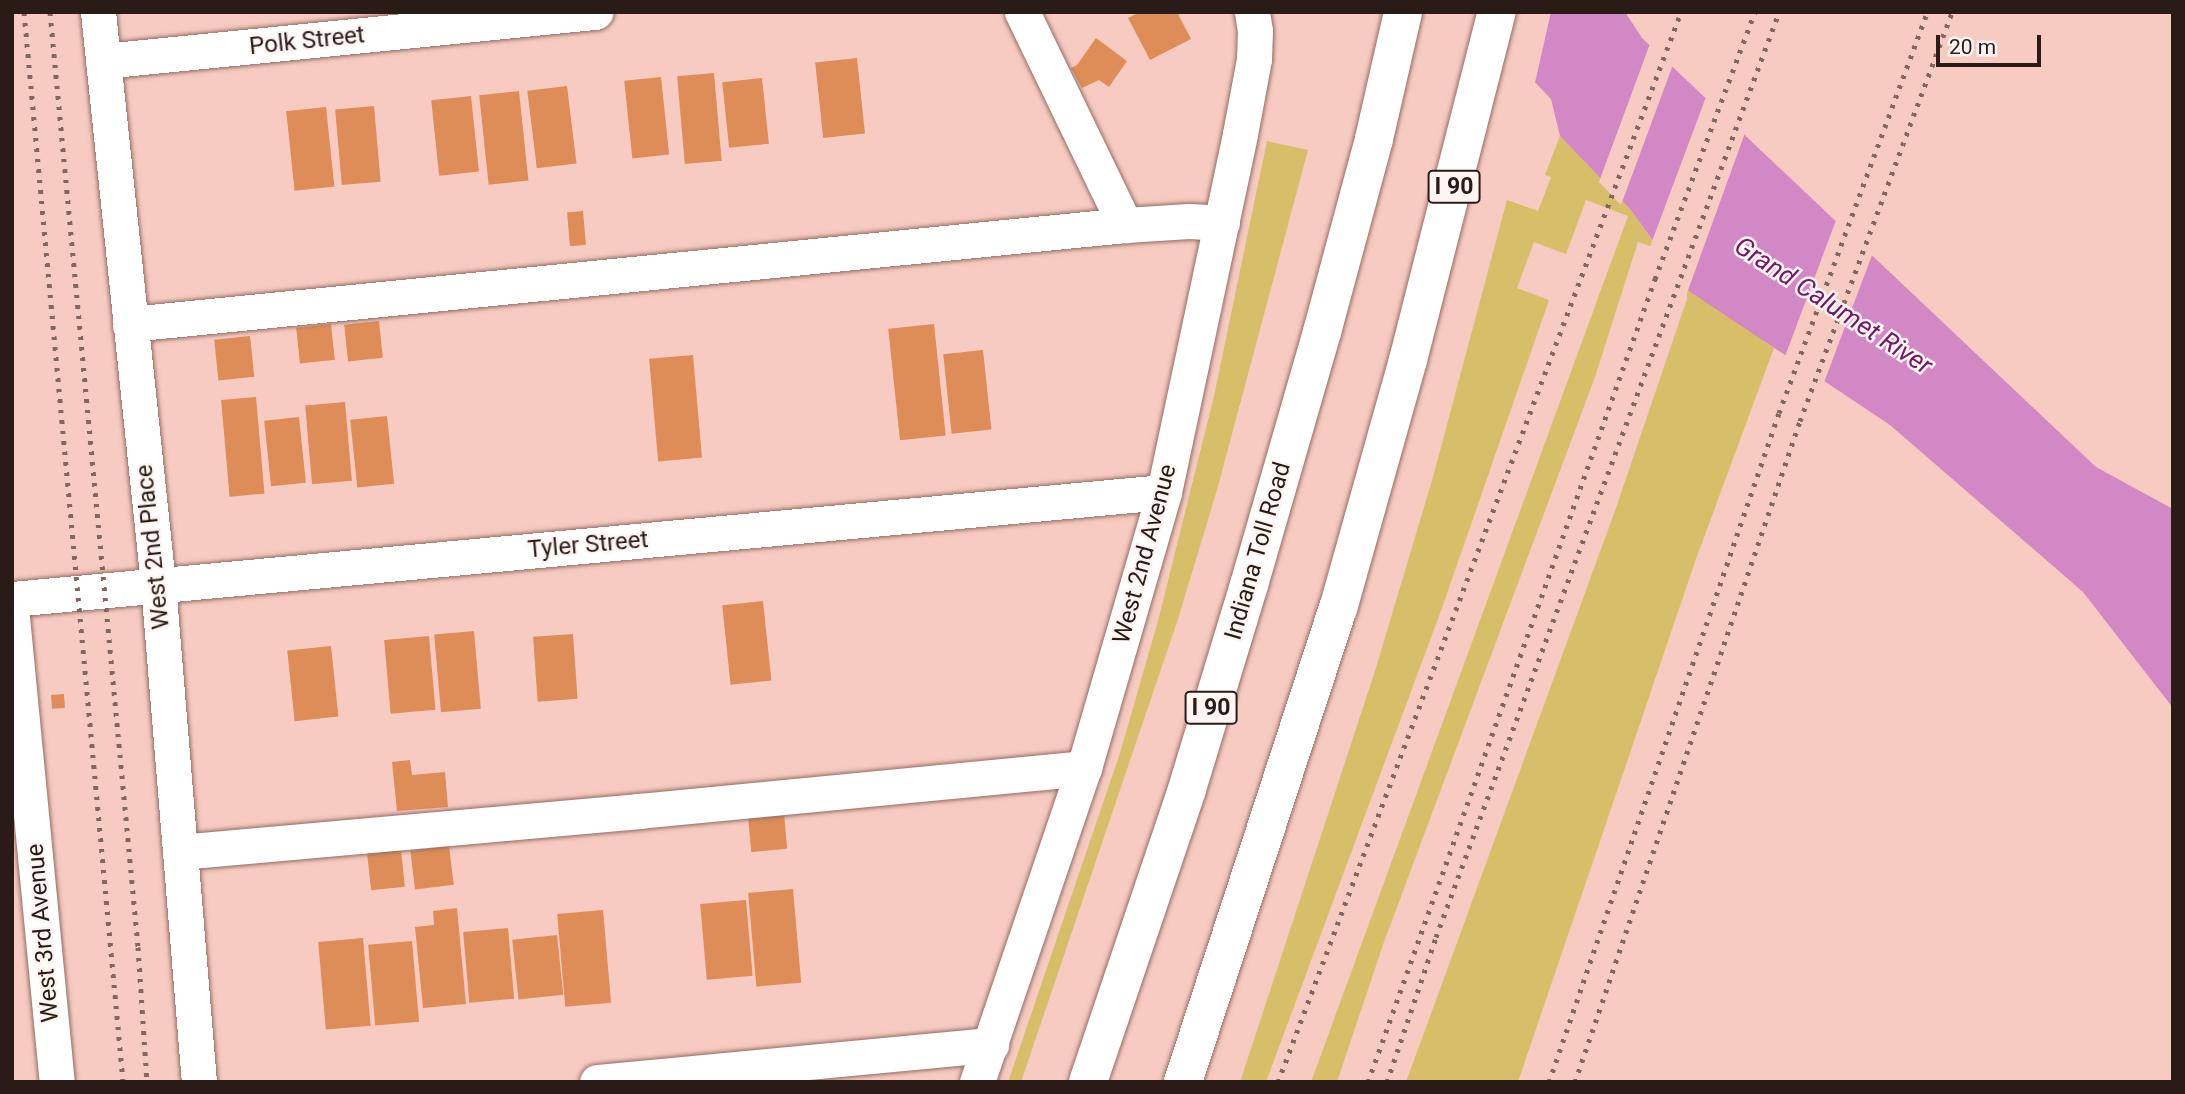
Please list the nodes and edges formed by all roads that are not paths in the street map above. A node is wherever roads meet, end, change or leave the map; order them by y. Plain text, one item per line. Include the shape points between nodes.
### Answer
1 (98, 12) edge
2 (596, 12) edge
3 (1022, 12) edge
4 (1252, 12) edge
5 (1403, 12) edge
6 (1497, 12) edge
7 (103, 61) junction
8 (1222, 223) junction
9 (1125, 225) junction
10 (130, 324) junction
11 (1164, 492) junction
12 (158, 584) junction
13 (12, 599) edge
14 (12, 617) edge
15 (1084, 768) junction
16 (180, 852) junction
17 (25, 870) edge
18 (991, 1045) junction
19 (57, 1082) edge
20 (199, 1082) edge
21 (597, 1082) edge
22 (977, 1082) edge
23 (1088, 1082) edge
24 (1183, 1082) edge

1 - 7 street, West 2nd Place
2 - 7 street, Polk Street
3 - 9 street
4 - 8 street, West 2nd Avenue via 1254,59
5 - 23 highway, Indiana Toll Road / I 90 via 1322,332 1187,789
6 - 24 highway, I 90 via 1408,360 1338,609
7 - 10 street, West 2nd Place
8 - 9 street
8 - 11 street, West 2nd Avenue
9 - 10 street
10 - 12 street, West 2nd Place
11 - 12 street, Tyler Street
11 - 15 street, West 2nd Avenue
12 - 13 street, Tyler Street
12 - 16 street, West 2nd Place
14 - 17 street, West 3rd Avenue
15 - 16 street
15 - 18 street, West 2nd Avenue
16 - 20 street, West 2nd Place
17 - 19 street, West 3rd Avenue
18 - 21 street
18 - 22 street, West 2nd Avenue

